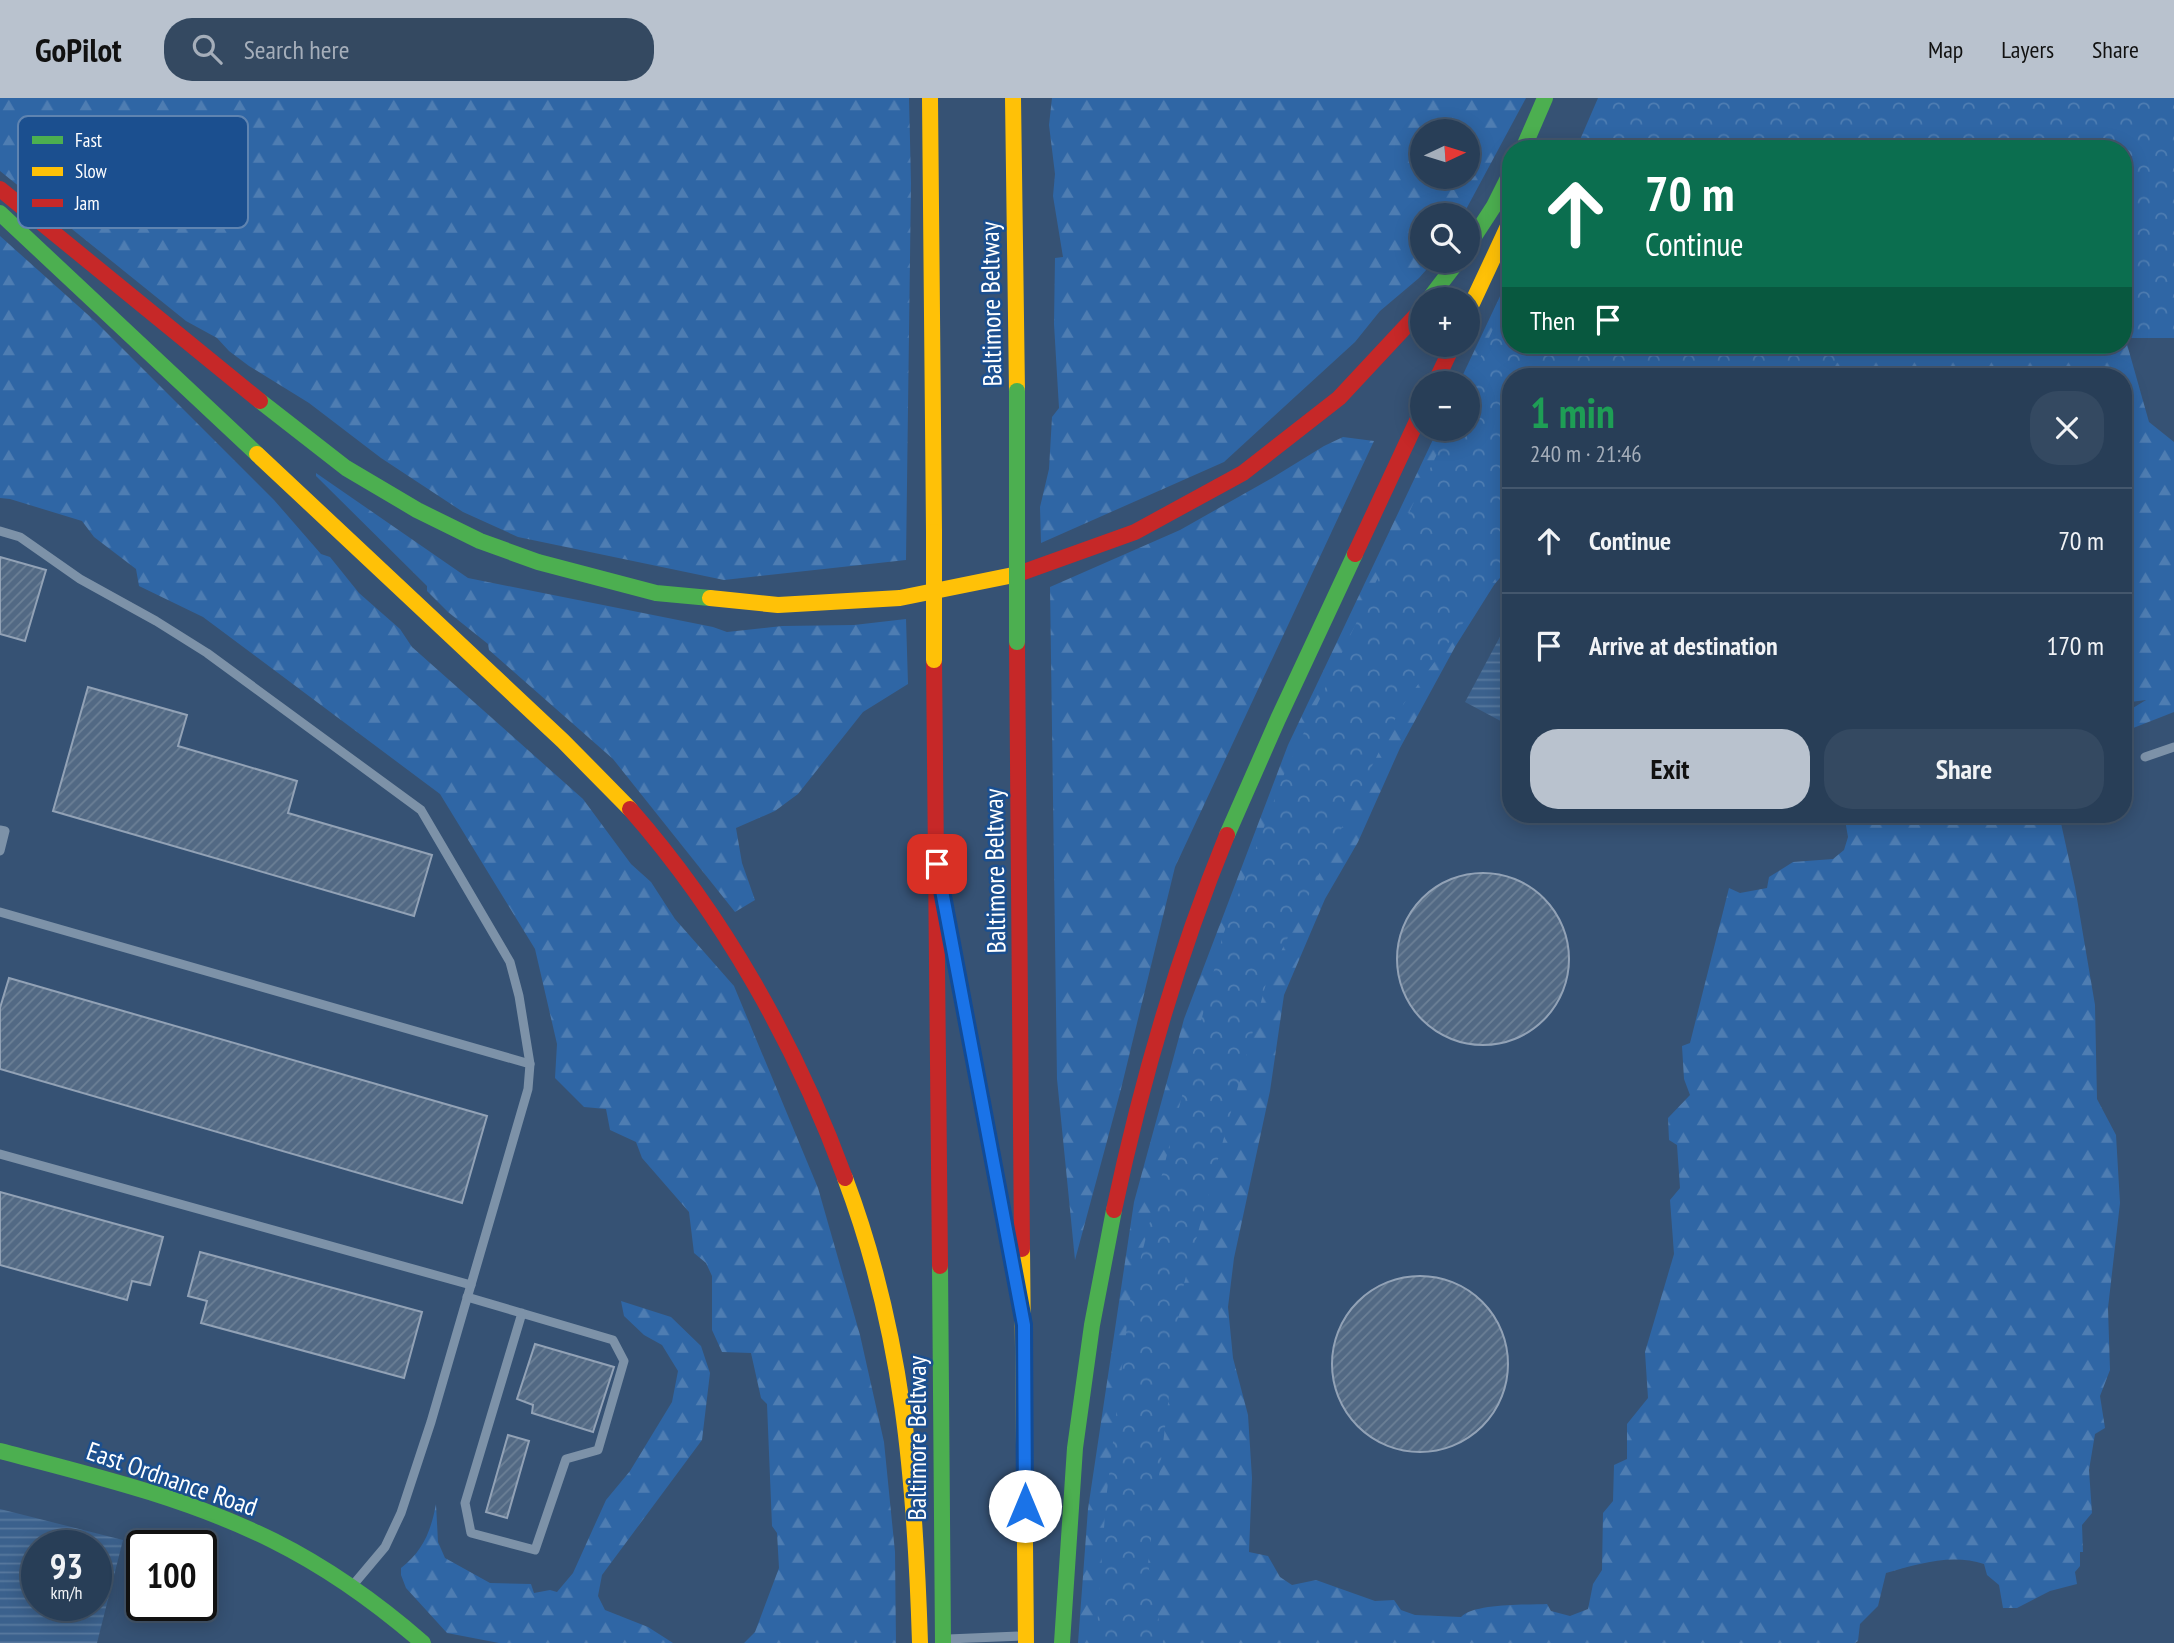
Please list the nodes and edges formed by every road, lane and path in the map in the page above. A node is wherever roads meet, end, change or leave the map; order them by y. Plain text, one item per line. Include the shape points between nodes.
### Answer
1 (930, 98) edge
2 (1013, 98) edge
3 (1545, 98) edge
4 (1527, 140) edge
5 (0, 189) edge
6 (1502, 190) edge
7 (18, 204) edge
8 (0, 213) edge
9 (48, 228) edge
10 (1480, 228) edge
11 (1502, 239) edge
12 (1449, 273) edge
13 (1438, 287) edge
14 (1480, 287) edge
15 (1410, 323) edge
16 (1410, 436) edge
17 (0, 531) edge
18 (2174, 747) edge
19 (2145, 757) dead end
20 (0, 830) edge
21 (0, 851) edge
22 (937, 864) junction
23 (0, 912) edge
24 (947, 918) dead end
25 (949, 932) dead end
26 (530, 1064) junction
27 (0, 1154) edge
28 (471, 1285) junction
29 (467, 1297) junction
30 (522, 1313) junction
31 (1024, 1325) junction
32 (0, 1451) edge
33 (352, 1586) junction
34 (1026, 1639) edge
35 (943, 1641) edge
36 (423, 1643) edge
37 (920, 1643) edge
38 (1062, 1643) edge

1 - 22 main road, Baltimore Beltway, bridge
2 - 31 main road, Baltimore Beltway, bridge
3 - 4 main road
5 - 7 main road
6 - 10 main road
8 - 37 main road via 563,741 623,802 712,915 786,1041 821,1117 875,1268 908,1437 916,1512
9 - 15 main road via 289,425 346,467 465,536 579,577 637,591 761,605 840,605 915,596 1053,565 1108,544 1171,515 1278,448 1331,405
11 - 14 main road
12 - 13 main road
16 - 38 main road via 1245,790 1173,986 1115,1202 1095,1314 1075,1449
17 - 26 lane via 20,537 80,579 207,653 421,810 510,962
18 - 19 lane
20 - 21 lane via 5,831
22 - 24 lane
22 - 35 main road, Baltimore Beltway
23 - 26 lane
25 - 31 lane
26 - 28 lane via 528,1089
27 - 28 lane
28 - 29 lane
29 - 30 lane
29 - 33 lane via 401,1513 385,1547
30 - 30 lane via 465,1503 471,1533 535,1550 566,1459 598,1450 624,1361 613,1340
31 - 34 main road, Baltimore Beltway
32 - 33 main road, East Ordnance Road via 187,1504 252,1530
33 - 36 main road, East Ordnance Road
34 - 35 lane

